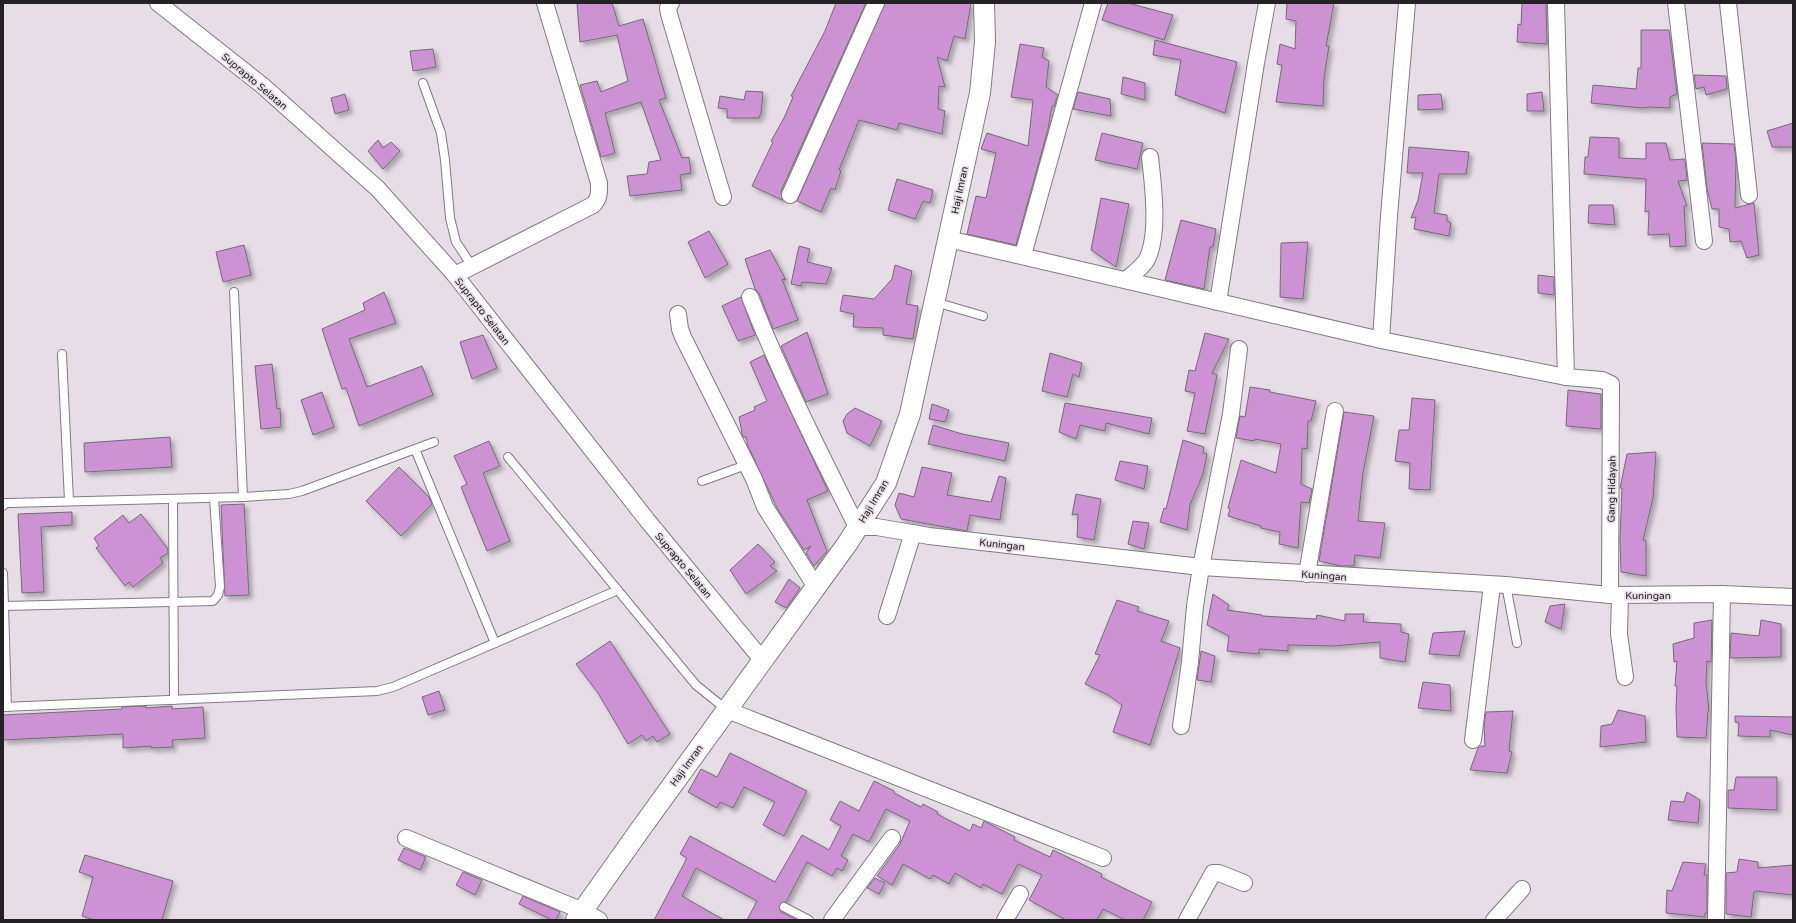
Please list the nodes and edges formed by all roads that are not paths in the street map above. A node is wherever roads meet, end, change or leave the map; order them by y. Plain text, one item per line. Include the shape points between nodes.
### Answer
1 (158, 3) edge
2 (545, 3) edge
3 (671, 3) edge
4 (876, 3) edge
5 (984, 3) edge
6 (1094, 3) edge
7 (1267, 3) edge
8 (1407, 3) edge
9 (1556, 3) edge
10 (1676, 3) edge
11 (1728, 3) edge
12 (423, 83) dead end
13 (1150, 157) dead end
14 (790, 195) dead end
15 (1749, 195) dead end
16 (723, 197) dead end
17 (948, 239) junction
18 (1704, 241) dead end
19 (1023, 255) junction
20 (472, 266) junction
21 (454, 275) junction
22 (1126, 280) junction
23 (234, 292) dead end
24 (750, 297) dead end
25 (935, 302) junction
26 (1218, 302) junction
27 (678, 314) dead end
28 (983, 316) dead end
29 (1381, 340) junction
30 (1240, 349) dead end
31 (62, 354) dead end
32 (1566, 377) junction
33 (1335, 411) dead end
34 (434, 442) dead end
35 (416, 449) junction
36 (508, 457) dead end
37 (746, 465) junction
38 (702, 481) dead end
39 (243, 497) junction
40 (173, 498) junction
41 (214, 498) junction
42 (69, 501) junction
43 (3, 506) edge
44 (857, 527) junction
45 (913, 533) junction
46 (1201, 567) junction
47 (3, 573) edge
48 (1307, 574) junction
49 (1499, 585) junction
50 (816, 586) junction
51 (618, 590) junction
52 (1722, 594) junction
53 (1615, 595) junction
54 (1793, 597) edge
55 (174, 602) junction
56 (4, 606) junction
57 (887, 616) dead end
58 (495, 643) junction
59 (1517, 643) dead end
60 (763, 661) junction
61 (1625, 677) dead end
62 (174, 700) junction
63 (5, 707) edge
64 (727, 710) junction
65 (1180, 726) dead end
66 (1473, 740) dead end
67 (406, 838) dead end
68 (892, 838) dead end
69 (1103, 858) dead end
70 (1244, 882) dead end
71 (1522, 889) dead end
72 (1020, 894) dead end
73 (784, 907) dead end
74 (586, 917) edge
75 (809, 920) edge
76 (832, 920) edge
77 (1005, 920) edge
78 (1187, 920) edge
79 (1494, 920) edge
80 (1716, 920) edge

1 - 21 street, Suprapto Selatan via 263,86 378,189
2 - 20 street via 599,182 599,194 593,205
3 - 16 street via 668,8 669,14
4 - 14 street
5 - 17 street, Haji Imran via 985,42 980,93
6 - 19 street
7 - 26 street
8 - 29 street via 1388,216
9 - 32 street
10 - 18 street
11 - 15 street
12 - 20 lane via 441,133 450,218 456,242
13 - 22 street via 1154,198 1153,240 1146,260
17 - 19 street
17 - 25 street, Haji Imran
19 - 22 street
20 - 21 street
21 - 60 street, Suprapto Selatan via 647,520
22 - 26 street
23 - 39 lane
24 - 44 street via 798,409
25 - 28 lane
25 - 44 street, Haji Imran via 910,414 896,456 886,483
26 - 29 street
27 - 37 street via 683,337
29 - 32 street
30 - 46 street via 1231,414
31 - 42 lane
32 - 53 street, Gang Hidayah via 1602,380 1611,384
33 - 48 street
34 - 35 lane
35 - 39 lane via 302,491
35 - 58 lane
36 - 51 lane
37 - 38 lane
37 - 50 street via 765,507
39 - 41 lane
40 - 41 lane
40 - 42 lane
40 - 55 lane
41 - 55 lane via 220,587 218,595 213,601
42 - 43 lane via 10,503
44 - 45 street, Kuningan via 877,527
44 - 50 street, Haji Imran
45 - 46 street, Kuningan
45 - 57 street
46 - 48 street, Kuningan
46 - 65 street
47 - 56 lane
48 - 49 street, Kuningan
49 - 53 street, Kuningan
49 - 59 lane
49 - 66 street
50 - 60 street, Haji Imran
51 - 58 lane
51 - 64 lane via 696,685
52 - 53 street, Kuningan
52 - 54 street, Kuningan
52 - 80 street
53 - 61 street, Gang Hidayah
55 - 56 lane
55 - 62 lane
56 - 63 lane
58 - 62 lane via 393,687 377,691
60 - 64 street, Haji Imran
62 - 63 lane
64 - 69 street
64 - 74 street, Haji Imran
67 - 74 street
68 - 76 street
70 - 78 street via 1213,873
71 - 79 street
72 - 77 street
73 - 75 lane

